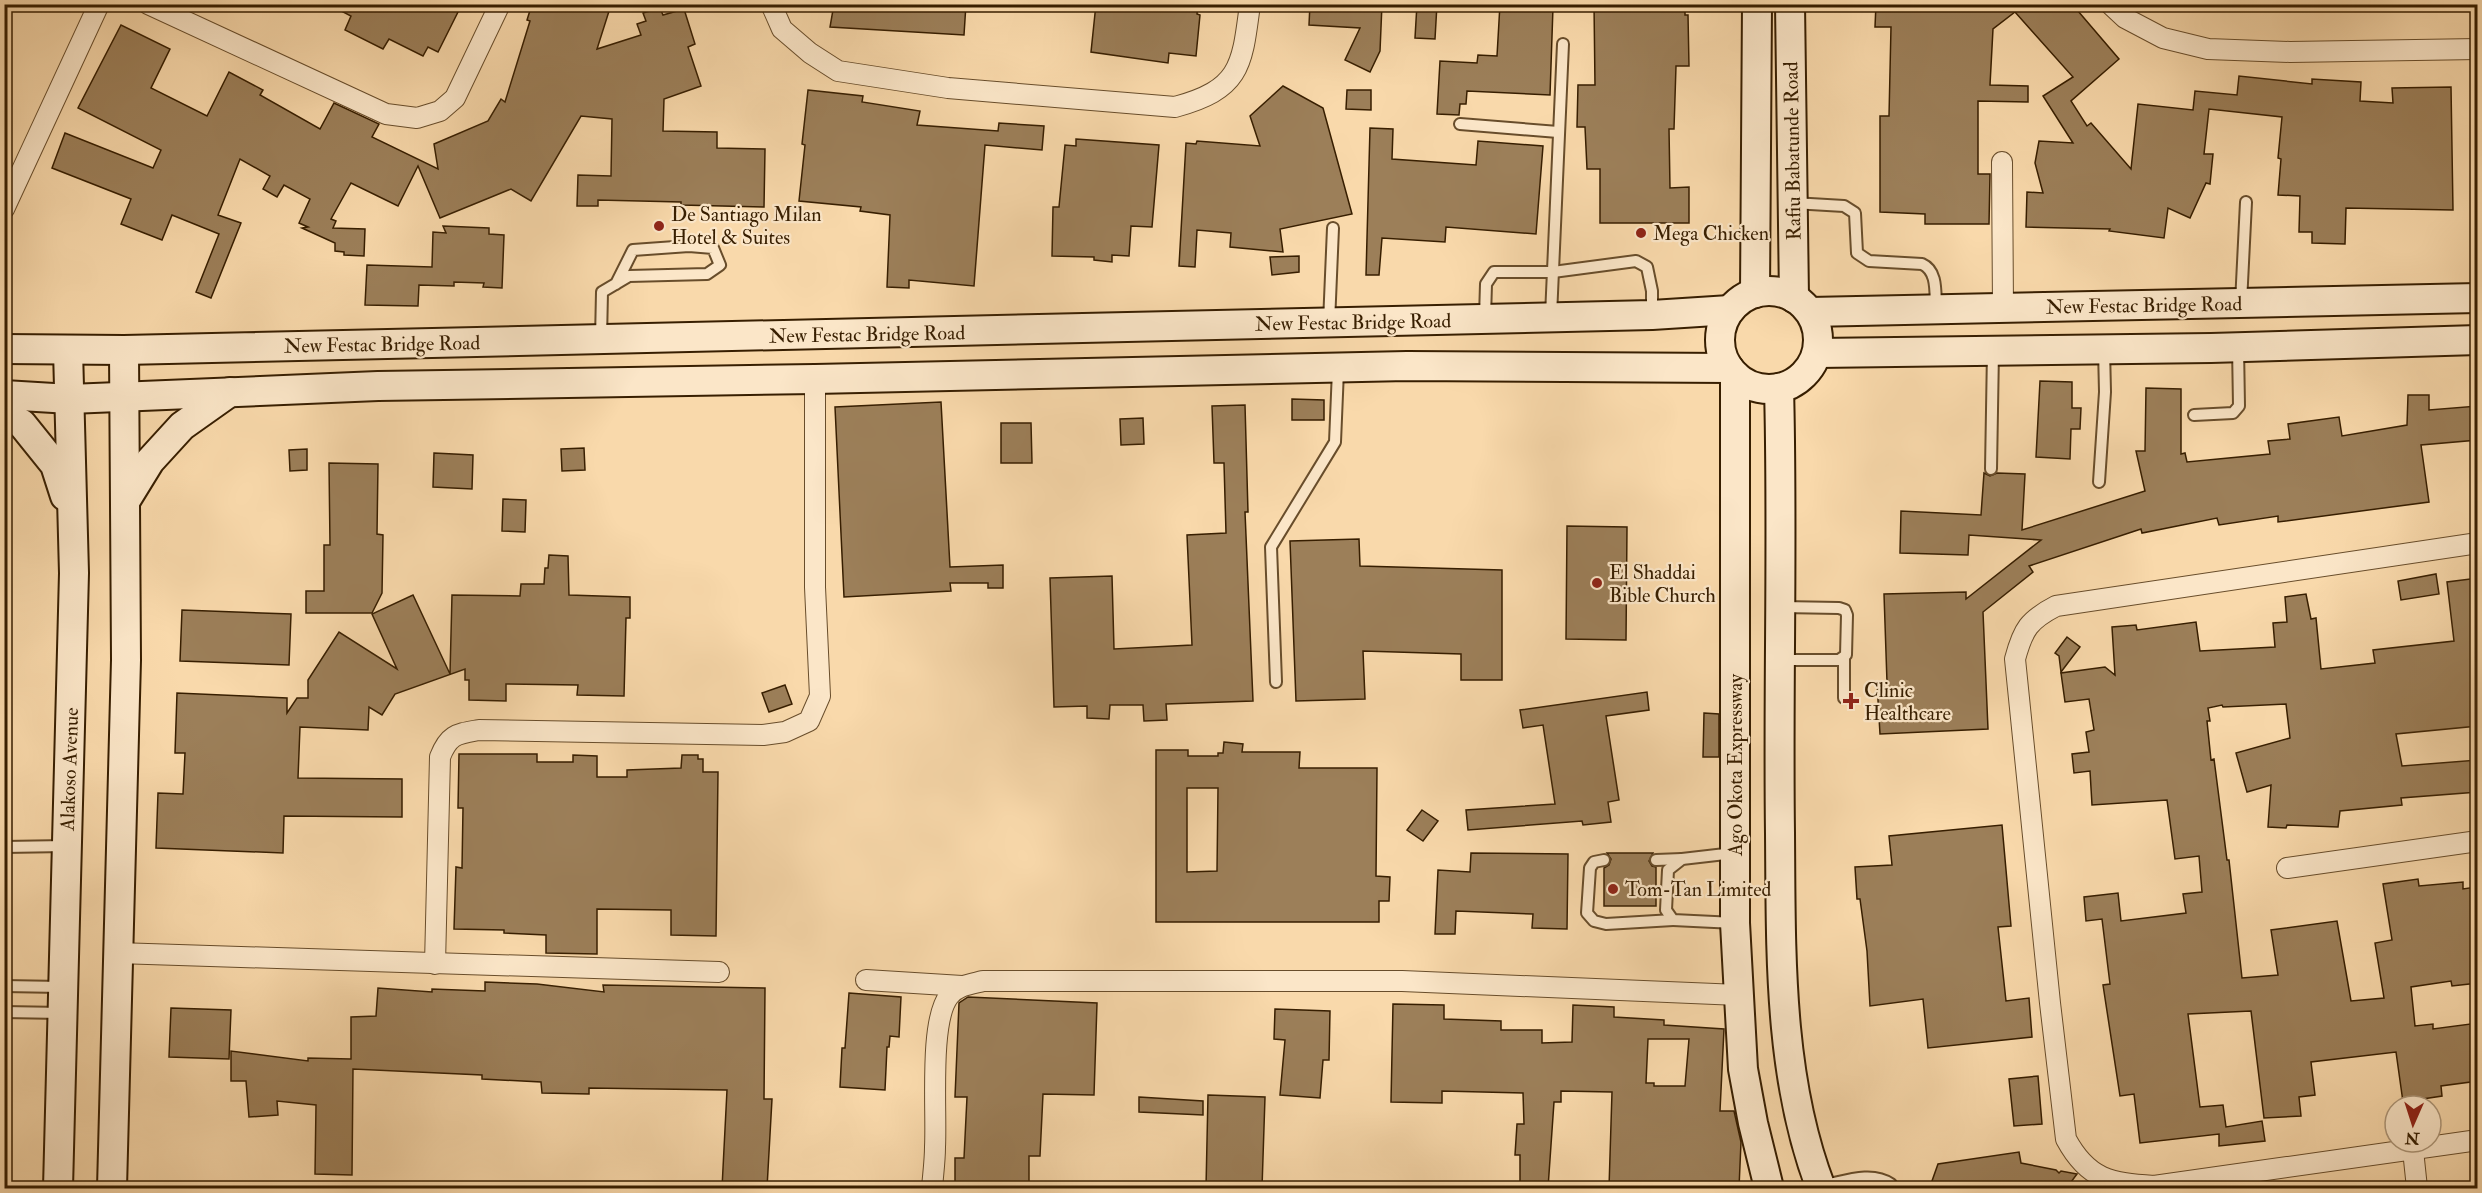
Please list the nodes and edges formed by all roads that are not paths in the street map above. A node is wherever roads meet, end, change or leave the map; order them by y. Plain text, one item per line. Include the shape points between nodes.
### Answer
1 (99, 4) edge
2 (148, 4) edge
3 (500, 4) edge
4 (771, 4) edge
5 (1250, 4) edge
6 (1757, 4) edge
7 (1790, 4) edge
8 (2110, 4) edge
9 (1563, 44) dead end
10 (2478, 49) edge
11 (1460, 124) dead end
12 (1558, 132) junction
13 (2002, 162) dead end
14 (2246, 202) dead end
15 (1793, 203) junction
16 (4, 208) edge
17 (1333, 228) dead end
18 (1553, 272) junction
19 (616, 284) junction
20 (1755, 293) junction
21 (2478, 298) edge
22 (2241, 303) junction
23 (1802, 305) junction
24 (1936, 308) junction
25 (2003, 308) junction
26 (1730, 310) junction
27 (1652, 315) junction
28 (1551, 318) junction
29 (1485, 319) junction
30 (1329, 323) junction
31 (705, 338) junction
32 (601, 340) junction
33 (2478, 340) edge
34 (2238, 347) junction
35 (4, 349) edge
36 (2104, 349) junction
37 (68, 350) junction
38 (124, 350) junction
39 (1993, 351) junction
40 (1816, 353) junction
41 (1338, 369) junction
42 (1732, 372) junction
43 (815, 379) junction
44 (704, 380) junction
45 (1779, 388) junction
46 (230, 392) junction
47 (4, 395) edge
48 (126, 398) junction
49 (70, 399) junction
50 (4, 413) edge
51 (2194, 415) dead end
52 (1991, 469) dead end
53 (2098, 482) dead end
54 (126, 500) junction
55 (73, 517) junction
56 (2478, 543) edge
57 (1781, 607) junction
58 (1844, 659) junction
59 (1780, 660) junction
60 (1276, 682) dead end
61 (1844, 698) dead end
62 (2478, 840) edge
63 (66, 846) junction
64 (4, 847) edge
65 (1735, 853) junction
66 (1682, 859) junction
67 (1604, 860) dead end
68 (1656, 860) dead end
69 (2287, 868) dead end
70 (1673, 921) junction
71 (1735, 923) junction
72 (117, 953) junction
73 (435, 964) junction
74 (718, 972) dead end
75 (866, 980) dead end
76 (4, 986) edge
77 (962, 986) junction
78 (1739, 995) junction
79 (62, 1000) junction
80 (4, 1012) edge
81 (2478, 1140) edge
82 (2443, 1145) edge
83 (2384, 1154) edge
84 (2413, 1154) edge
85 (1821, 1187) edge
86 (58, 1188) edge
87 (112, 1188) edge
88 (932, 1188) edge
89 (1769, 1188) edge
90 (1892, 1188) edge
91 (2416, 1188) edge

1 - 16 street
2 - 3 street via 386,114 417,118 440,111 455,98
4 - 5 street via 782,30 838,71 948,88 1175,107 1201,100 1224,85 1239,68 1247,41
6 - 20 main road, Rafiu Babatunde Road
7 - 15 main road, Rafiu Babatunde Road
8 - 10 street via 2126,18 2163,38 2208,49
9 - 12 lane
11 - 12 lane
12 - 18 lane
13 - 25 street
14 - 22 lane
15 - 23 main road, Rafiu Babatunde Road
15 - 24 lane via 1851,209 1855,213 1857,253 1869,261 1929,267
17 - 30 lane
18 - 27 lane via 1636,261 1647,267
18 - 28 lane
18 - 29 lane via 1494,272 1486,284
19 - 19 lane via 629,276 707,274 720,266 713,248 633,249
19 - 32 lane via 602,292
20 - 23 main road via 1781,292
20 - 26 main road
21 - 22 main road, New Festac Bridge Road
22 - 25 main road, New Festac Bridge Road
23 - 24 main road, New Festac Bridge Road
23 - 40 main road via 1818,332
24 - 25 main road, New Festac Bridge Road
26 - 27 main road, New Festac Bridge Road
26 - 42 main road via 1721,328 1721,349
27 - 28 main road, New Festac Bridge Road
28 - 29 main road, New Festac Bridge Road
29 - 30 main road, New Festac Bridge Road
30 - 31 main road, New Festac Bridge Road
31 - 32 main road, New Festac Bridge Road
31 - 44 main road
32 - 38 main road, New Festac Bridge Road
33 - 34 main road
34 - 36 main road
34 - 51 lane via 2237,411
35 - 37 main road, New Festac Bridge Road
36 - 39 main road
36 - 53 lane
37 - 38 main road, New Festac Bridge Road
37 - 49 main road, Alakoso Avenue
38 - 48 main road
39 - 40 main road
39 - 52 lane
40 - 45 main road via 1809,369 1796,381
41 - 42 main road via 1407,366
41 - 43 main road
41 - 60 lane via 1335,442 1271,547
42 - 45 main road via 1748,384
42 - 65 main road, Ago Okota Expressway
43 - 44 main road
43 - 73 street via 815,587 820,696 809,721 785,732 763,735 480,730 457,734 445,744 441,757
44 - 46 main road
45 - 57 main road
46 - 48 main road
46 - 54 main road via 182,426 150,461
47 - 49 main road
48 - 49 main road
48 - 54 main road
49 - 55 main road, Alakoso Avenue
50 - 55 main road via 22,424 55,465
54 - 72 main road via 126,660
55 - 63 main road, Alakoso Avenue
56 - 83 street via 2056,606 2036,616 2022,635 2015,659 2056,1060 2066,1139 2076,1158 2094,1174 2122,1184 2154,1186
57 - 58 lane via 1845,610
57 - 59 main road
58 - 59 lane
58 - 61 lane
59 - 85 main road via 1780,870 1786,1022 1796,1095 1809,1156
62 - 69 street
63 - 64 lane
63 - 79 main road, Alakoso Avenue
65 - 66 lane
65 - 71 main road, Ago Okota Expressway
66 - 68 lane
66 - 70 lane via 1668,870 1666,910
67 - 70 lane via 1594,862 1590,868 1587,913 1594,921
70 - 71 lane
71 - 78 main road, Ago Okota Expressway
72 - 73 street
72 - 87 main road
73 - 74 street
75 - 77 street
76 - 79 lane
77 - 78 street via 983,981 1390,981
77 - 88 street via 950,996 937,1033
78 - 89 main road, Ago Okota Expressway via 1743,1069
79 - 80 lane
79 - 86 main road, Alakoso Avenue
81 - 82 street
84 - 91 street
85 - 90 lane via 1866,1177 1883,1178

